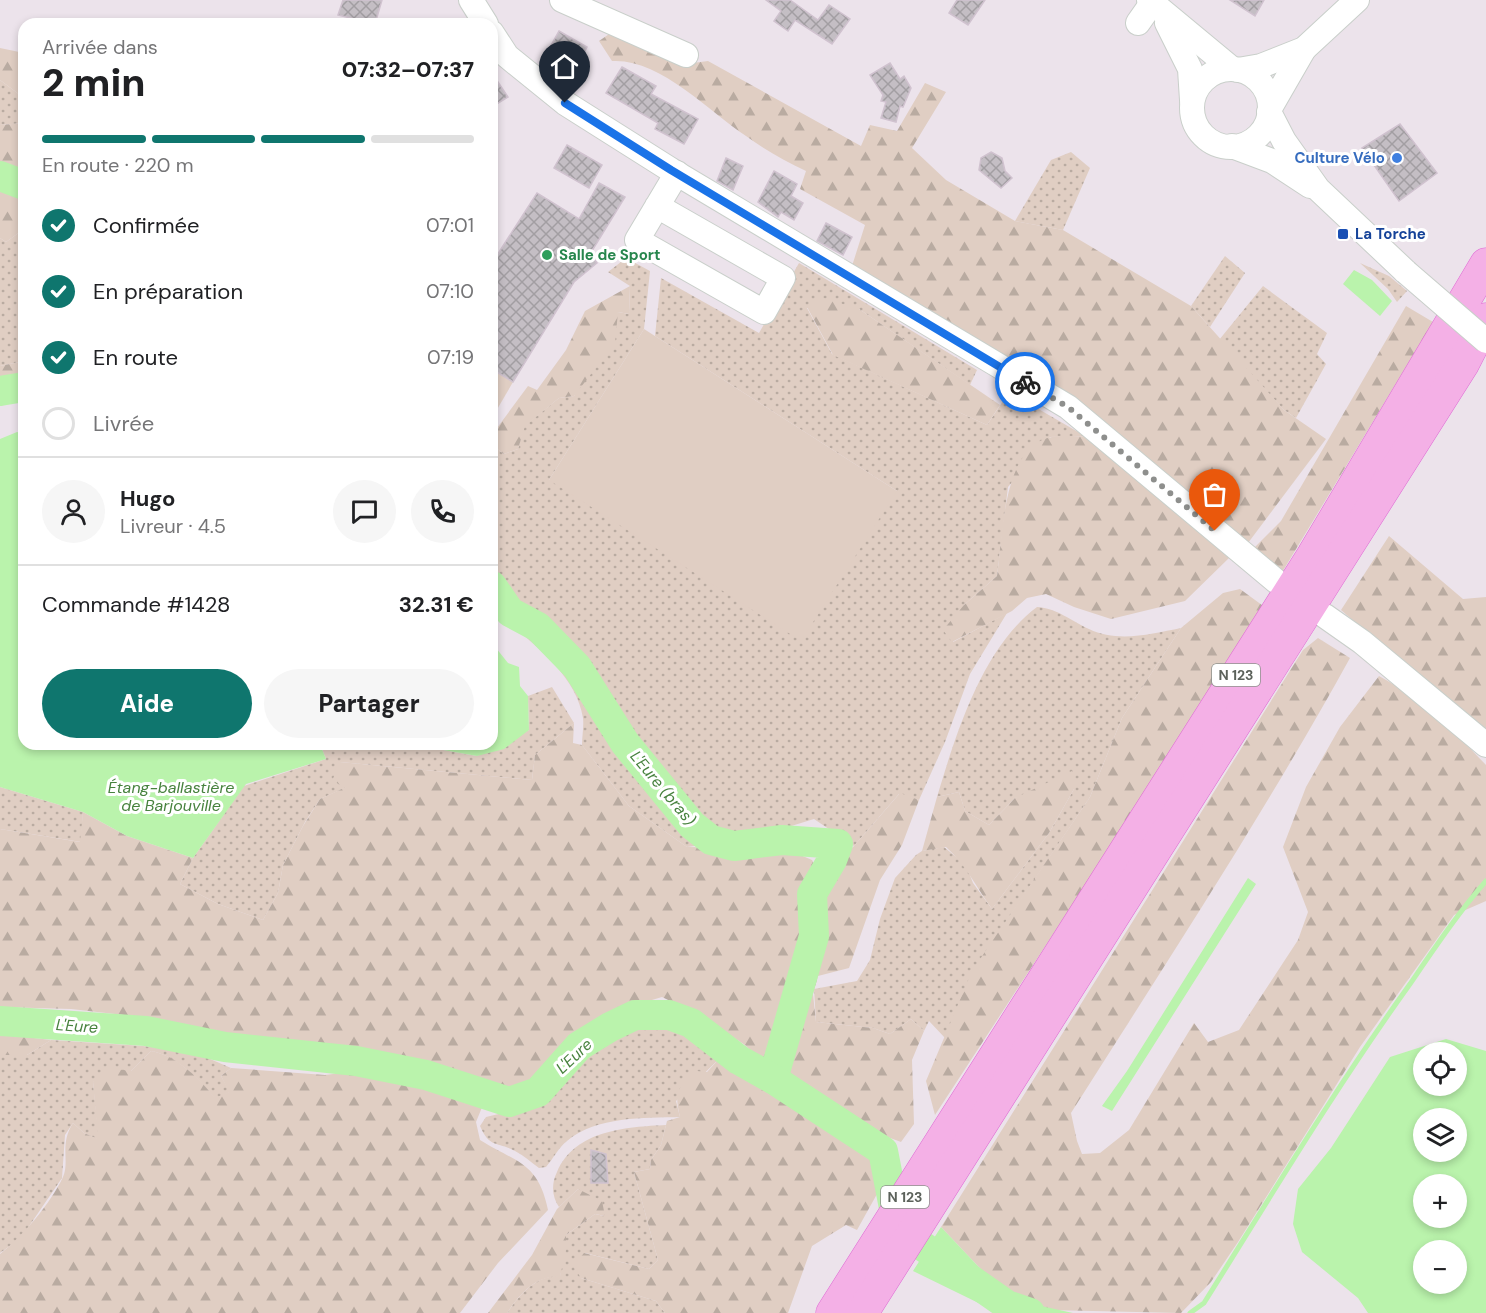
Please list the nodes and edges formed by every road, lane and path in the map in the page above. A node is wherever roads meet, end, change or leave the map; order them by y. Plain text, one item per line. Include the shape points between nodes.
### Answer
1 (471, 0) edge
2 (562, 0) edge
3 (1357, 0) edge
4 (1153, 5) edge
5 (482, 18) edge
6 (1138, 23) dead end
7 (498, 42) edge
8 (1304, 49) junction
9 (686, 55) dead end
10 (1234, 69) junction
11 (1192, 100) junction
12 (1269, 110) junction
13 (1232, 146) junction
14 (677, 173) junction
15 (1317, 189) junction
16 (657, 206) junction
17 (1486, 264) edge
18 (1486, 318) edge
19 (1486, 342) edge
20 (1463, 364) junction
21 (1276, 581) dead end
22 (1325, 616) dead end
23 (1486, 745) edge
24 (988, 1088) junction
25 (832, 1313) edge
26 (862, 1313) edge

1 - 5 street
2 - 9 street
3 - 8 street
4 - 6 street
4 - 10 street
4 - 11 street via 1190,69
7 - 14 street via 507,56 565,103
8 - 10 street via 1261,66
8 - 12 street
10 - 11 street via 1207,76
10 - 12 street via 1254,76 1263,86
11 - 13 street via 1195,123 1202,134 1212,142
12 - 13 street via 1260,133 1250,142
12 - 15 street via 1284,141
13 - 15 street via 1272,161
14 - 16 street
14 - 21 street via 1068,407
15 - 19 street, bridge
16 - 16 street via 637,240 764,312 783,278
17 - 24 main road, N 123
18 - 20 main road, N 123
19 - 20 main road
20 - 24 main road, N 123
22 - 23 street
24 - 25 main road, N 123
24 - 26 main road, N 123

